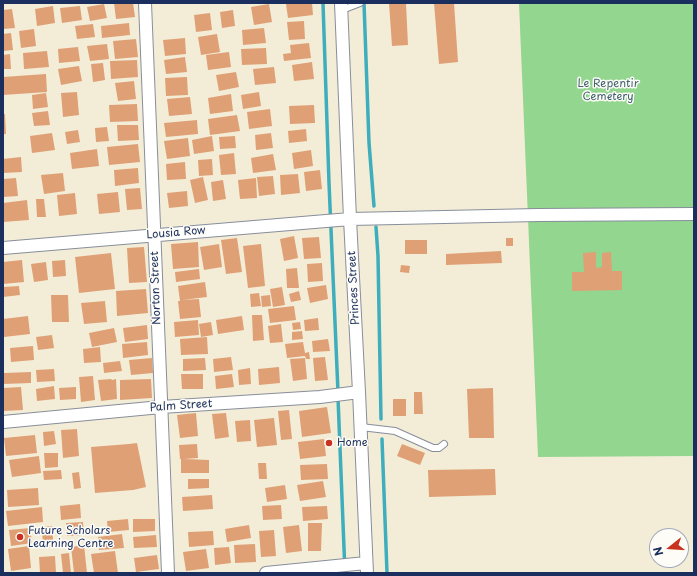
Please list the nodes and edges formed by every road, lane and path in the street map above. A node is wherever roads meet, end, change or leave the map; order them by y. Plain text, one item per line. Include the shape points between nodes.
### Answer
1 (145, 3) edge
2 (360, 3) edge
3 (342, 6) edge
4 (694, 214) edge
5 (345, 219) junction
6 (154, 235) junction
7 (3, 248) edge
8 (353, 393) junction
9 (161, 407) junction
10 (3, 422) edge
11 (361, 427) junction
12 (444, 444) dead end
13 (363, 567) edge
14 (168, 573) edge
15 (266, 573) edge

1 - 6 street, Norton Street
2 - 3 lane
3 - 5 street, Princes Street
4 - 5 street, Lousia Row
5 - 6 street, Lousia Row
5 - 8 street, Princes Street
6 - 7 street, Lousia Row
6 - 9 street, Norton Street
8 - 9 street, Palm Street
8 - 11 street, Princes Street
9 - 10 street, Palm Street
9 - 14 street, Norton Street
11 - 12 lane via 395,430 433,448 439,448
11 - 13 street, Princes Street
13 - 15 street via 336,566

